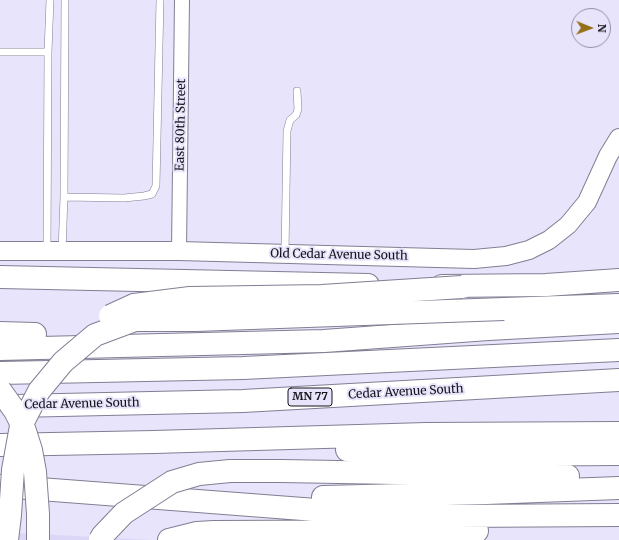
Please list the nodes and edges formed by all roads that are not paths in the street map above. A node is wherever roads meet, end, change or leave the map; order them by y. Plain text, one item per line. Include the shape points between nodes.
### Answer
1 (50, 0) edge
2 (65, 0) edge
3 (160, 0) edge
4 (182, 0) edge
5 (0, 52) edge
6 (48, 52) junction
7 (297, 91) dead end
8 (619, 138) edge
9 (64, 197) junction
10 (0, 251) edge
11 (54, 251) junction
12 (179, 251) junction
13 (285, 254) junction
14 (0, 277) edge
15 (619, 280) edge
16 (462, 287) junction
17 (619, 305) edge
18 (619, 322) edge
19 (0, 333) edge
20 (324, 340) junction
21 (0, 349) edge
22 (619, 350) edge
23 (0, 373) edge
24 (619, 380) edge
25 (0, 390) edge
26 (0, 406) edge
27 (619, 433) edge
28 (154, 442) junction
29 (0, 445) edge
30 (619, 454) edge
31 (619, 477) edge
32 (0, 486) edge
33 (619, 488) edge
34 (126, 496) junction
35 (619, 515) edge
36 (619, 520) edge
37 (3, 540) edge
38 (7, 540) edge
39 (38, 540) edge
40 (100, 540) edge
41 (169, 540) edge

1 - 6 lane
2 - 9 lane
3 - 9 lane via 156,186 152,194 144,196
4 - 12 street, East 80th Street
5 - 6 lane
6 - 11 lane
7 - 13 lane via 298,109 290,120 287,131
8 - 13 street, Old Cedar Avenue South via 587,202 568,224 549,240 529,250 506,256 474,259
9 - 11 lane
10 - 11 street, Old Cedar Avenue South
11 - 12 street, Old Cedar Avenue South
12 - 13 street, Old Cedar Avenue South
14 - 16 highway
15 - 16 highway
16 - 37 highway, bridge via 322,296 183,299 134,306 91,324 53,353 28,386 10,428 2,469
17 - 38 highway, bridge via 211,320 135,320 95,335 63,362 39,390 22,426 13,470
18 - 20 highway
19 - 20 highway
20 - 21 highway
22 - 23 highway via 243,368
24 - 26 highway, Cedar Avenue South / MN 77 via 243,401
25 - 39 highway, bridge via 15,411 31,450 35,472
27 - 28 highway via 426,434
28 - 29 highway
28 - 30 highway via 482,455
31 - 40 highway, bridge via 281,471 199,474 172,482 124,513
32 - 34 highway
33 - 34 highway via 325,497
34 - 35 highway via 316,510 447,516
36 - 41 highway via 454,532 214,532

